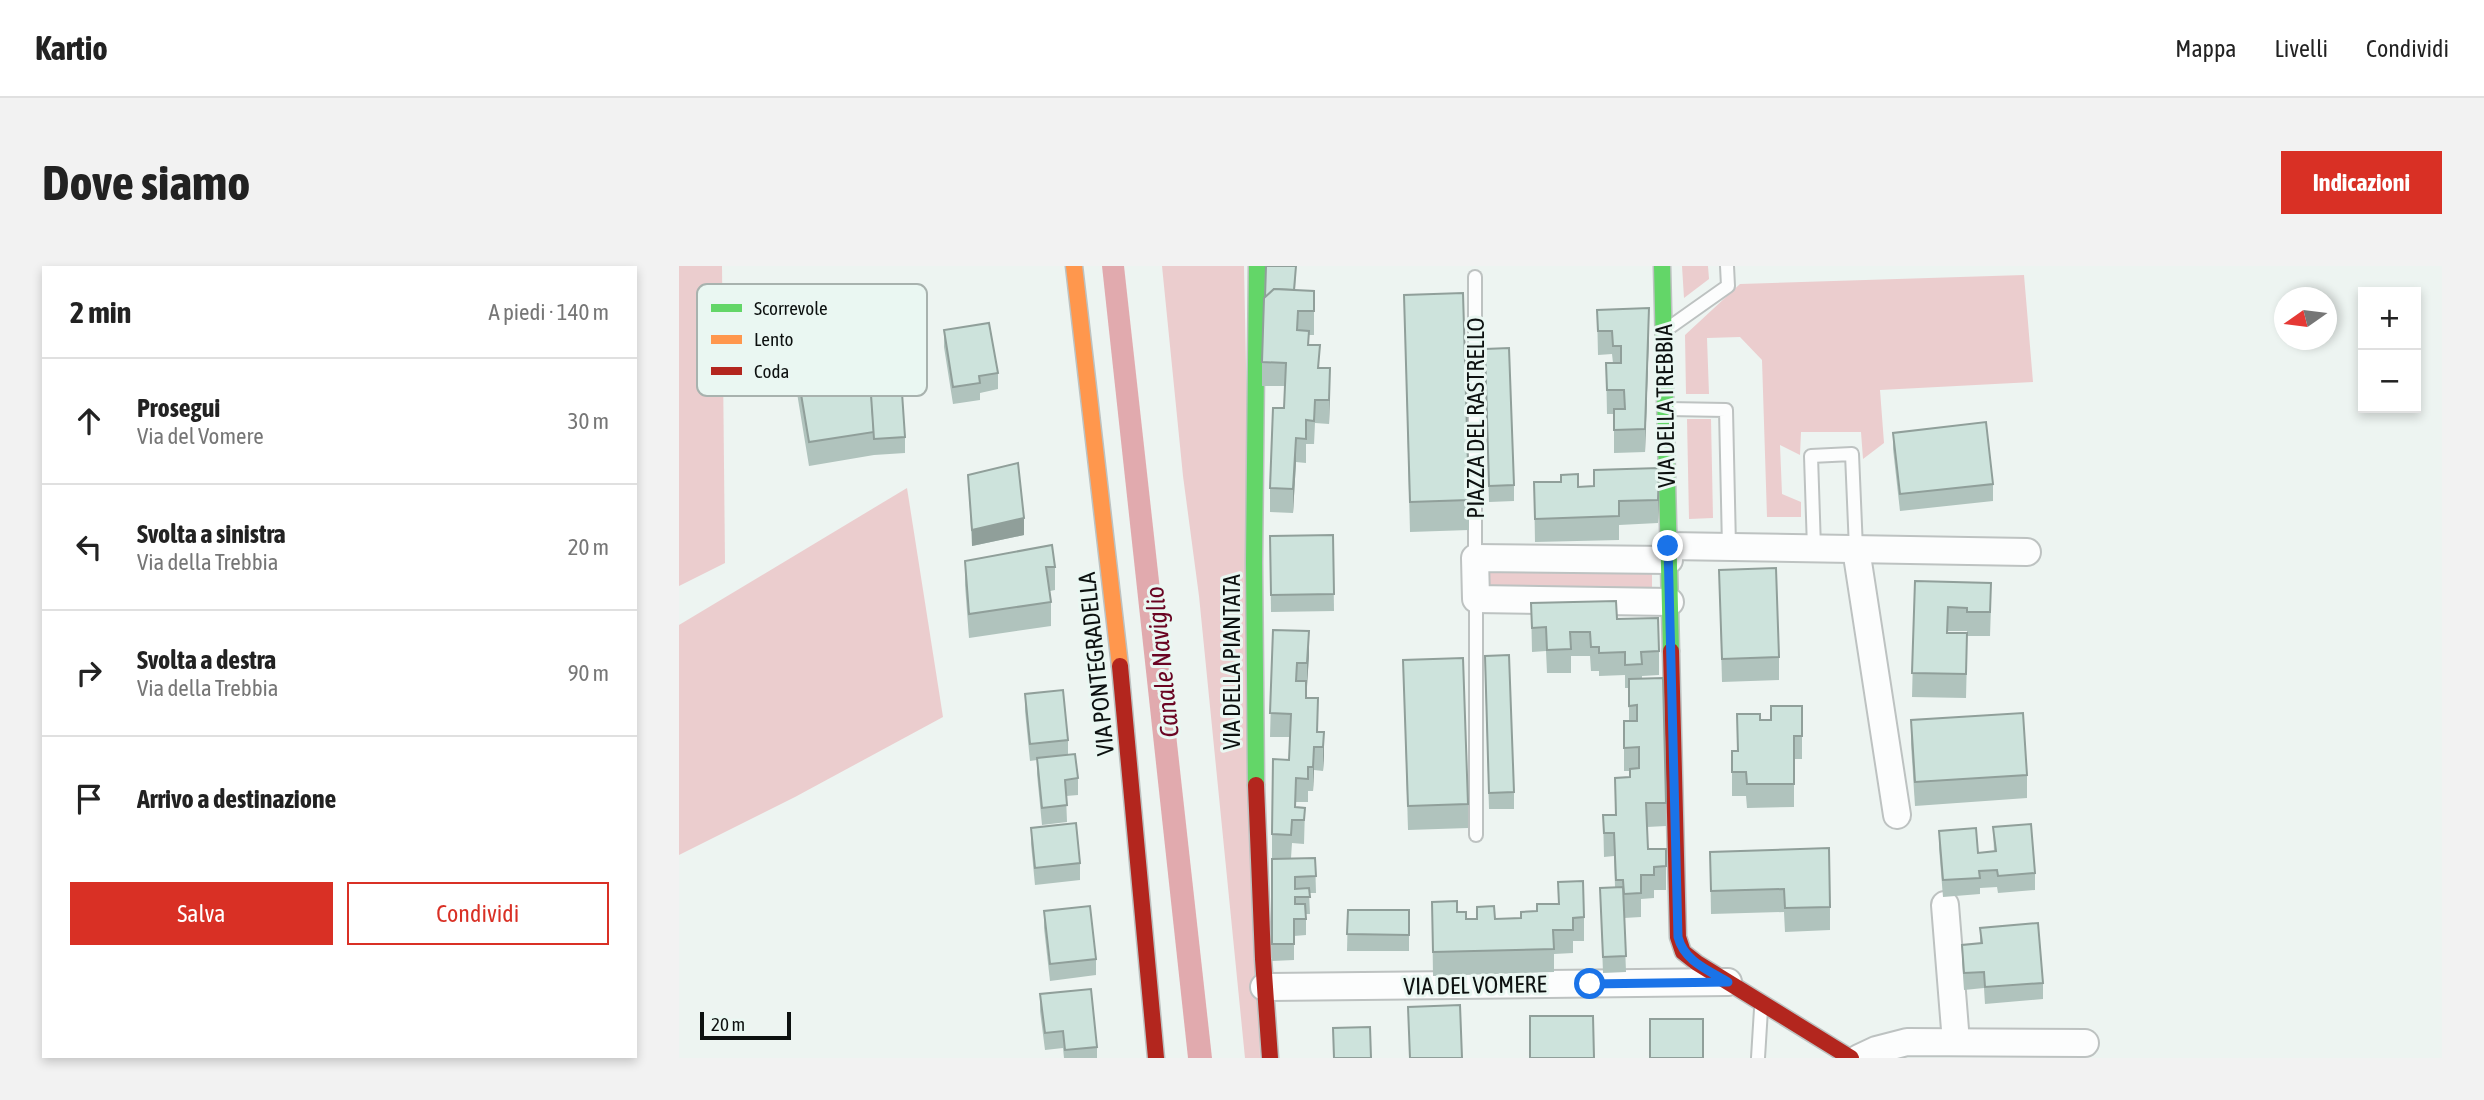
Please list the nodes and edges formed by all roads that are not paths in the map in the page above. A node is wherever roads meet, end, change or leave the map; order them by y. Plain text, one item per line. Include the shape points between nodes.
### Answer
1 (1074, 266) edge
2 (1257, 266) edge
3 (1662, 266) edge
4 (1727, 266) edge
5 (1475, 277) dead end
6 (1664, 331) junction
7 (1665, 409) junction
8 (1729, 547) junction
9 (1814, 548) junction
10 (1857, 549) junction
11 (2027, 552) dead end
12 (1669, 553) junction
13 (1475, 558) junction
14 (1476, 599) junction
15 (1669, 602) junction
16 (1897, 815) dead end
17 (1476, 835) dead end
18 (1945, 905) dead end
19 (1728, 982) junction
20 (1264, 987) junction
21 (1762, 1003) junction
22 (1956, 1042) junction
23 (2085, 1043) dead end
24 (1156, 1058) edge
25 (1270, 1058) edge
26 (1758, 1058) edge
27 (1851, 1058) edge
28 (1859, 1058) edge

1 - 24 street, VIA PONTEGRADELLA via 1119,654
2 - 20 street, VIA DELLA PIANTATA via 1252,636
3 - 6 street, VIA DELLA TREBBIA
4 - 6 lane via 1728,286
5 - 13 lane, PIAZZA DEL RASTRELLO
6 - 7 street, VIA DELLA TREBBIA
7 - 8 lane via 1726,410
7 - 12 street, VIA DELLA TREBBIA
8 - 9 street
8 - 12 street
9 - 10 street
9 - 10 lane via 1811,457 1852,454
10 - 11 street
10 - 16 street
12 - 13 street
12 - 15 street, VIA DELLA TREBBIA
13 - 14 street, PIAZZA DEL RASTRELLO
14 - 15 street
14 - 17 lane, PIAZZA DEL RASTRELLO
15 - 19 street, VIA DELLA TREBBIA via 1678,937 1683,952
18 - 22 street
19 - 20 street, VIA DEL VOMERE
19 - 21 street, VIA DELLA TREBBIA
20 - 25 street, VIA DELLA PIANTATA
21 - 26 lane
21 - 27 street, VIA DELLA TREBBIA
22 - 23 street
22 - 28 street via 1907,1042

